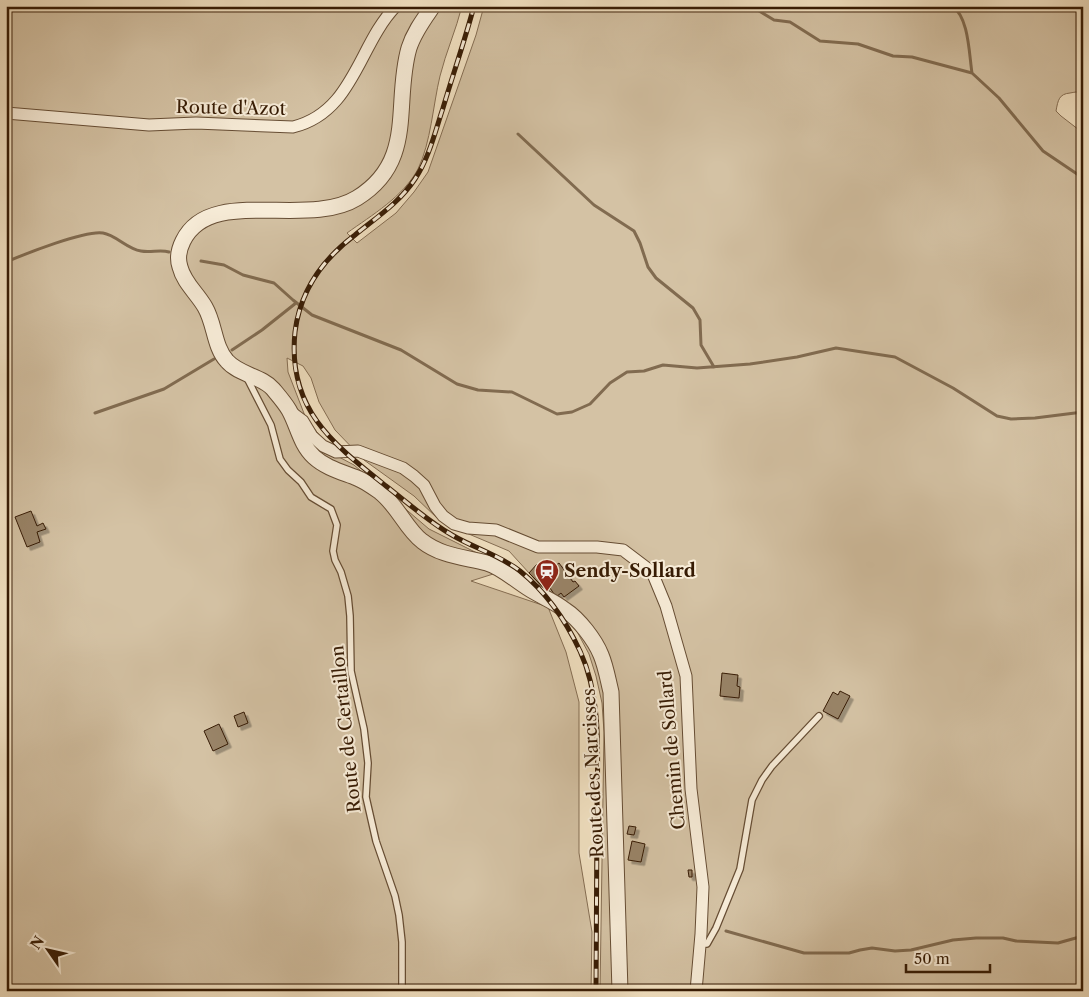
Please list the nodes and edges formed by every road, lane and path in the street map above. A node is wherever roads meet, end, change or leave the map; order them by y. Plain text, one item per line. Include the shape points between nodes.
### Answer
1 (396, 6) edge
2 (433, 6) edge
3 (6, 113) edge
4 (245, 374) junction
5 (289, 410) junction
6 (819, 716) dead end
7 (700, 944) junction
8 (402, 991) edge
9 (620, 991) edge
10 (696, 991) edge

1 - 3 street, Route d'Azot via 341,94 320,115 293,127 196,123 149,125
2 - 4 street, Route des Narcisses via 410,45 396,152 386,171 370,189 346,203 326,209 229,210 212,214 197,224 182,242 178,261 182,276 206,308 221,352
4 - 5 street, Route des Narcisses via 271,386
4 - 8 lane, Route de Certaillon via 271,425 280,459 311,497 331,509 337,525 333,551 348,596 351,671 368,763 366,798 399,915
5 - 7 street, Chemin de Sollard via 324,446 336,452 358,451 403,468 424,485 435,506 454,524 496,530 538,547 623,550 652,572 666,606 686,676 691,789 703,887
5 - 9 street, Route des Narcisses via 304,446 315,458 360,479 382,494 421,540 446,554 490,564 564,609 579,621 601,654 611,692
6 - 7 lane via 762,780 752,800 740,869 716,928 707,944
7 - 10 street, Chemin de Sollard

